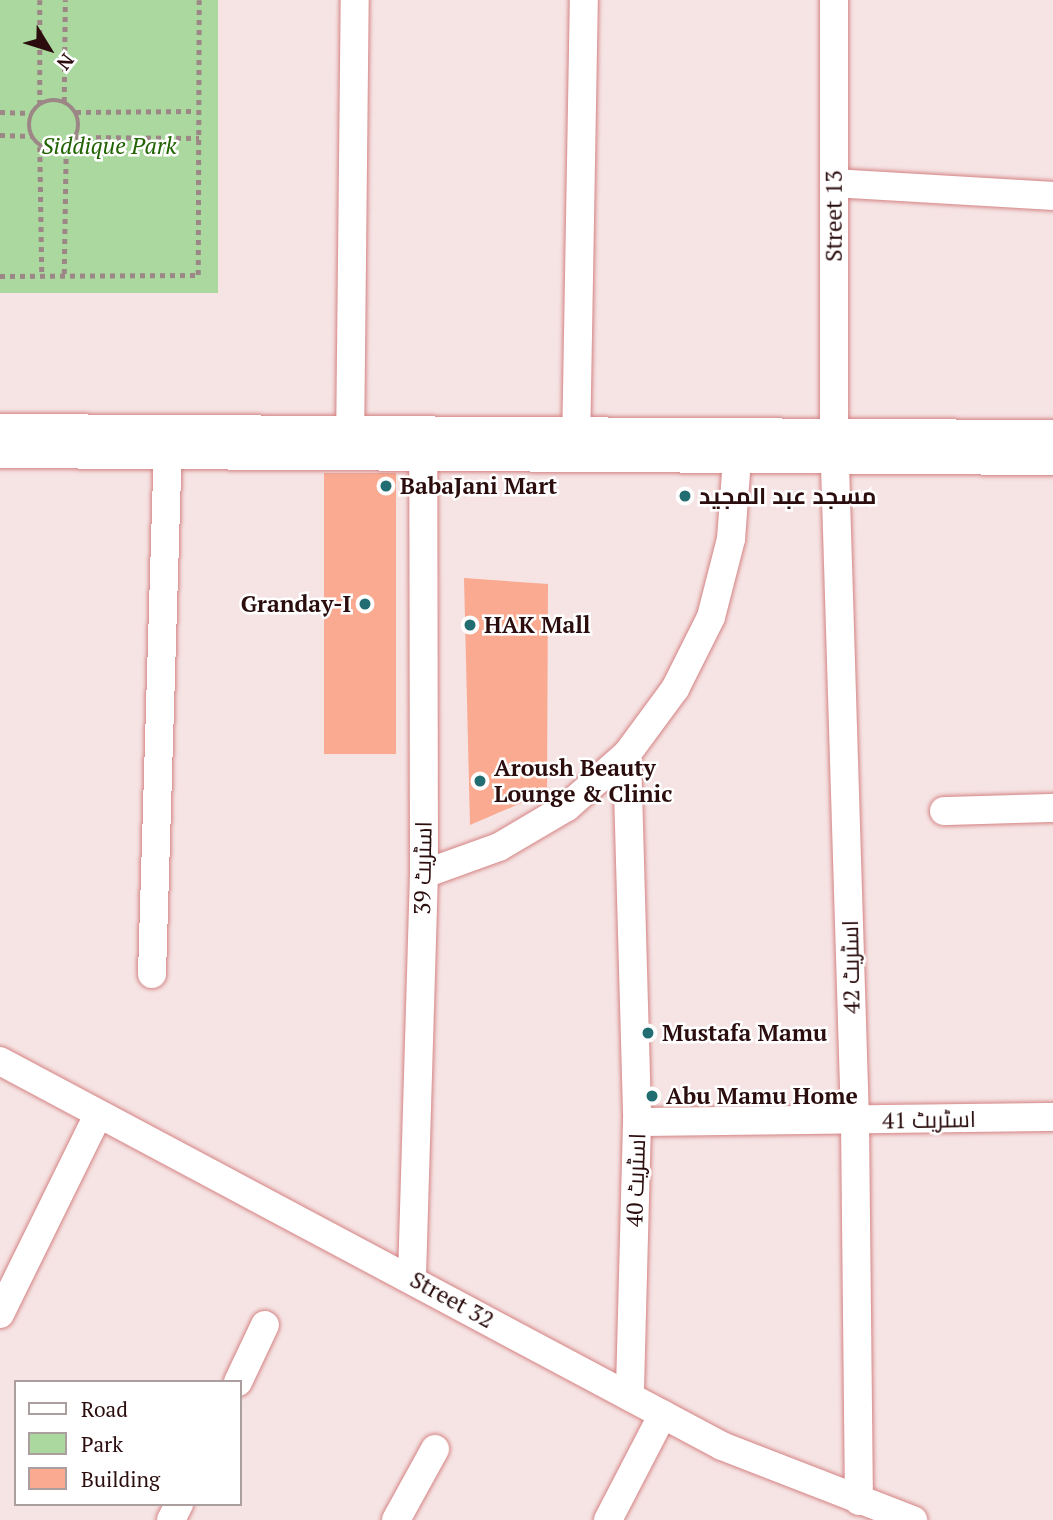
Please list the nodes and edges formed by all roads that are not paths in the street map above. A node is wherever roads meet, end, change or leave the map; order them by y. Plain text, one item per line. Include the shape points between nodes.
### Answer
1 (355, 0) edge
2 (584, 0) edge
3 (834, 0) edge
4 (834, 183) junction
5 (1053, 196) edge
6 (0, 428) edge
7 (834, 433) junction
8 (1053, 434) edge
9 (168, 444) junction
10 (350, 444) junction
11 (576, 445) junction
12 (0, 454) edge
13 (423, 458) junction
14 (737, 459) junction
15 (838, 461) junction
16 (1053, 461) edge
17 (627, 754) junction
18 (1053, 808) edge
19 (944, 811) dead end
20 (424, 874) junction
21 (152, 974) dead end
22 (0, 1061) edge
23 (98, 1115) junction
24 (1053, 1117) edge
25 (637, 1122) junction
26 (855, 1122) junction
27 (412, 1278) junction
28 (0, 1314) edge
29 (265, 1325) dead end
30 (239, 1380) edge
31 (630, 1397) junction
32 (663, 1414) junction
33 (435, 1449) dead end
34 (859, 1501) junction
35 (396, 1520) edge
36 (608, 1520) edge
37 (913, 1520) edge

1 - 10 street
2 - 11 street
3 - 4 street, Street 13
4 - 5 street
4 - 7 street, Street 13
6 - 9 street
7 - 8 street
7 - 11 street
7 - 15 street, اسٹریٹ 42
9 - 10 street
9 - 12 street
9 - 21 street
10 - 11 street
10 - 13 street
11 - 13 street
11 - 14 street
13 - 20 street, اسٹریٹ 39
14 - 15 street
14 - 17 street via 731,539 710,617 675,689
15 - 16 street
15 - 26 street, اسٹریٹ 42
17 - 20 street via 567,807 499,847
17 - 25 street, اسٹریٹ 40
18 - 19 street
20 - 27 street, اسٹریٹ 39
22 - 23 street, Street 32
23 - 27 street, Street 32
23 - 28 street
24 - 26 street, اسٹریٹ 41
25 - 26 street, اسٹریٹ 41
25 - 31 street, اسٹریٹ 40
26 - 34 street, اسٹریٹ 42
27 - 31 street, Street 32
29 - 30 street
31 - 32 street, Street 32
32 - 34 street, Street 32 via 722,1446
32 - 36 street
33 - 35 street
34 - 37 street, Street 32

